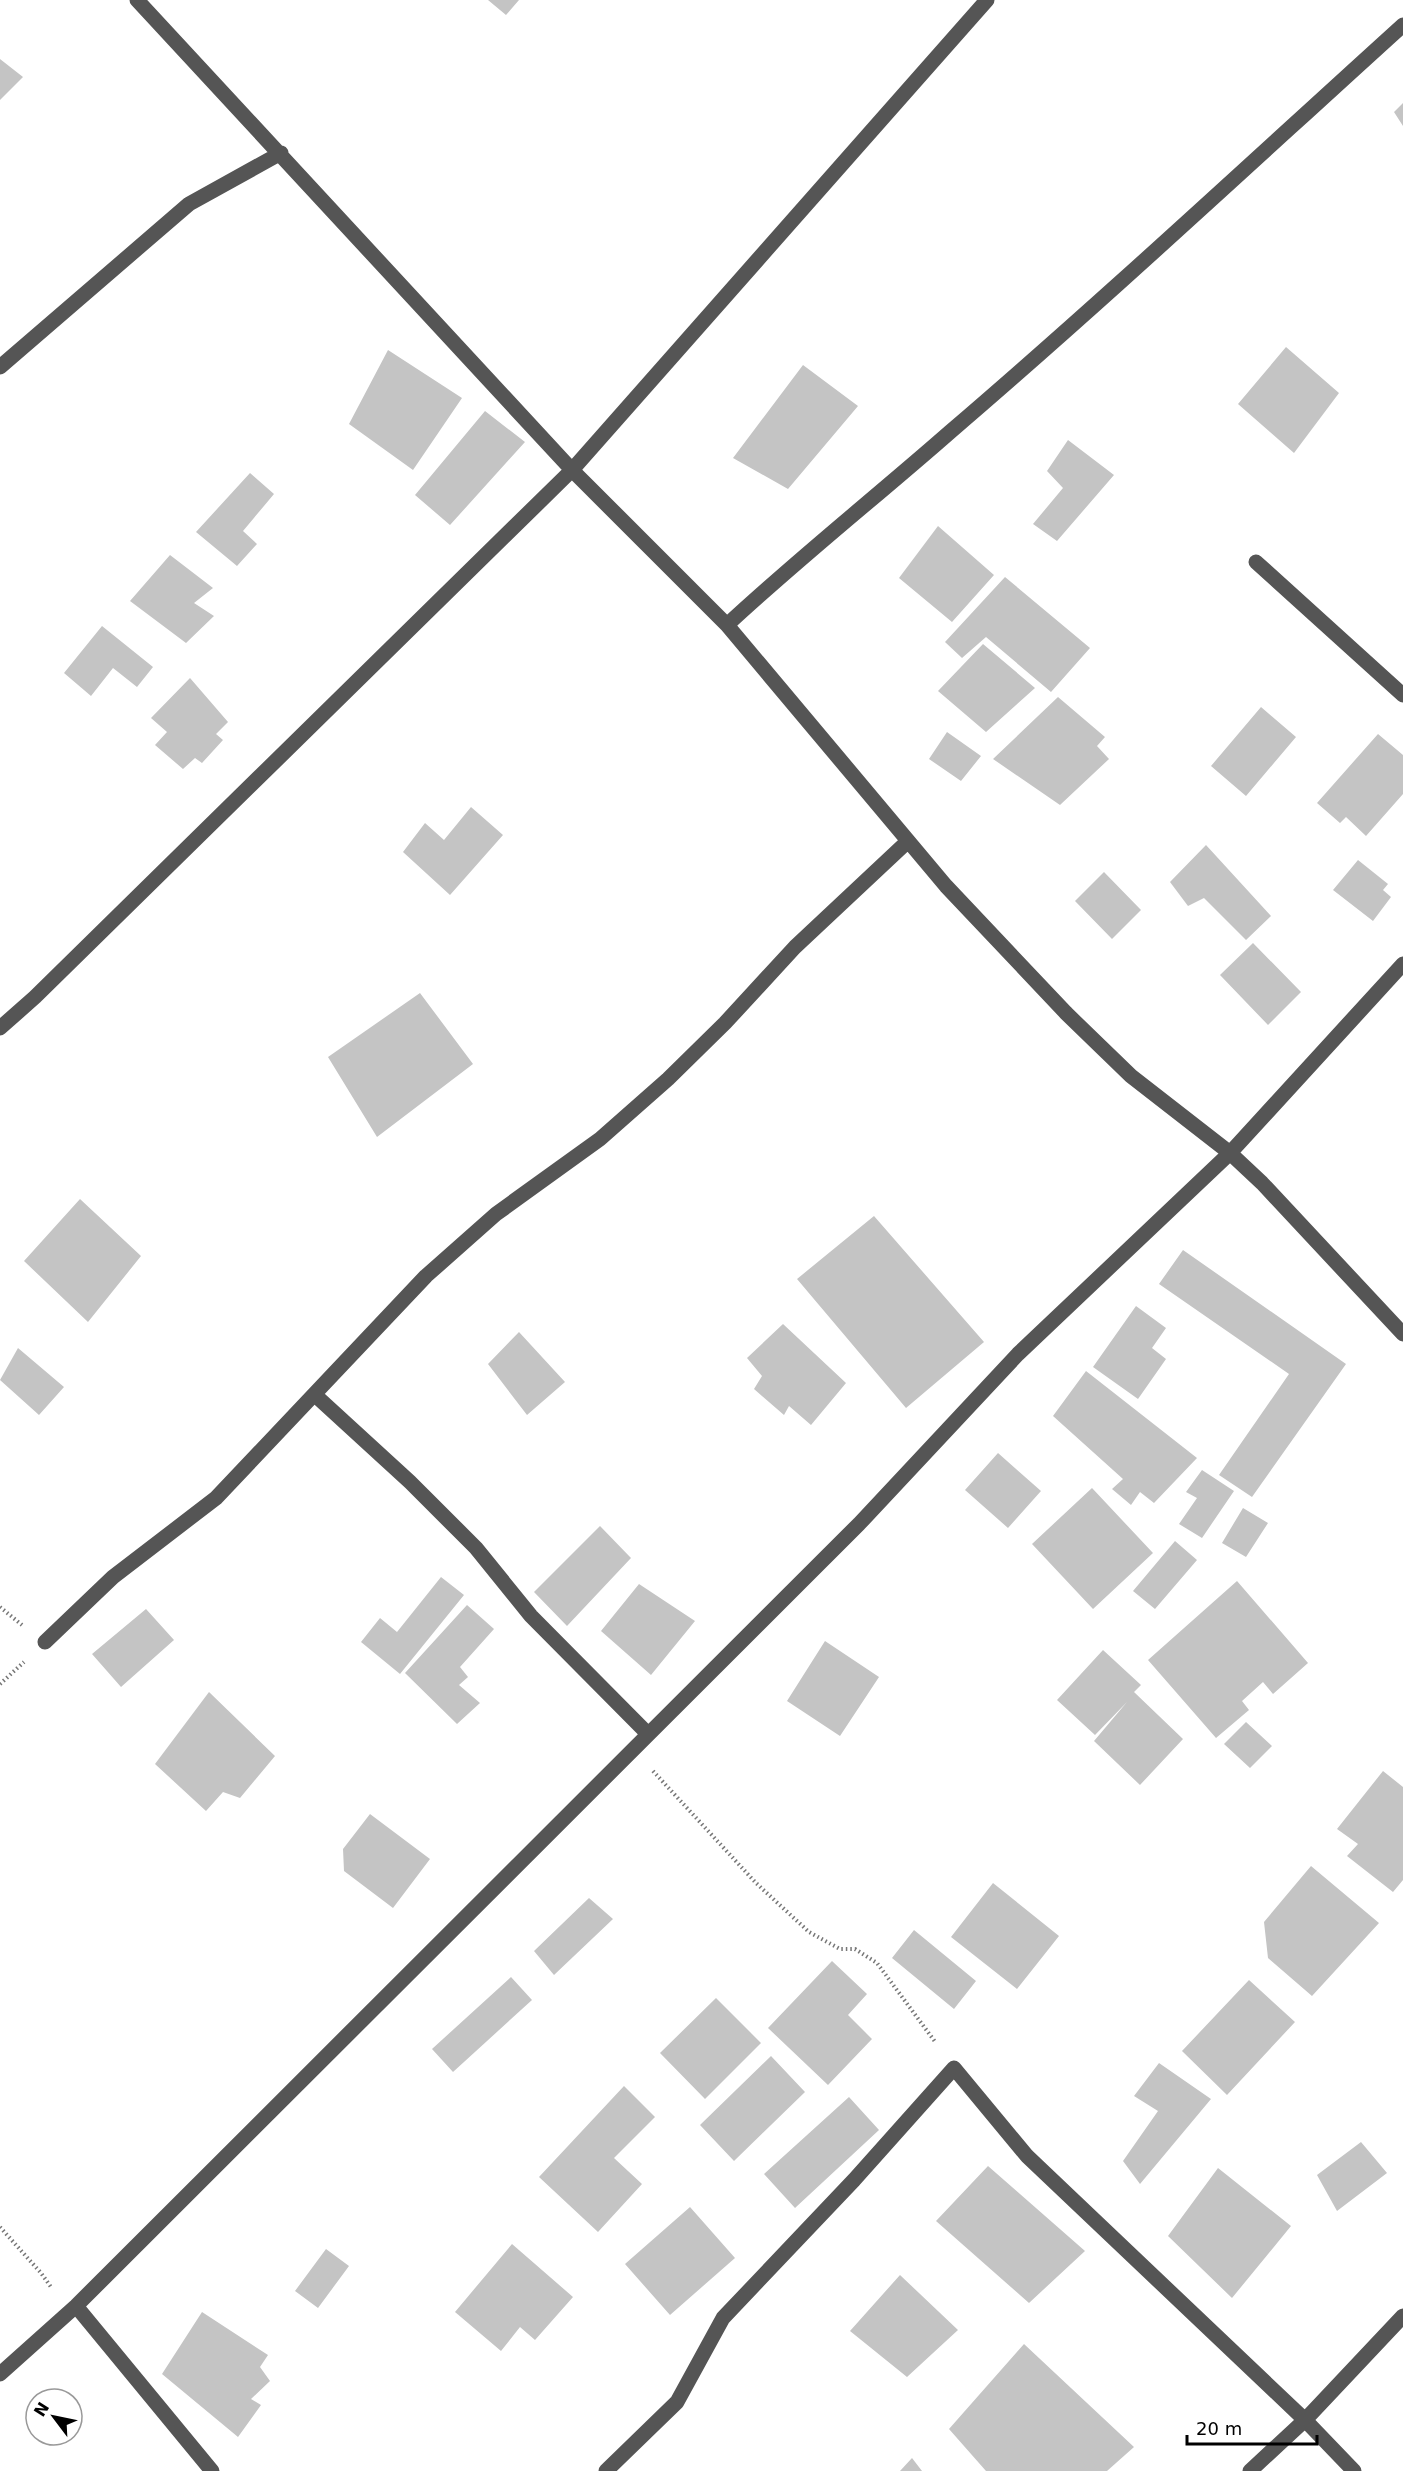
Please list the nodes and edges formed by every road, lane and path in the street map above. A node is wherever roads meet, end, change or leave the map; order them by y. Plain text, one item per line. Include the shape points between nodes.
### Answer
1 (137, 0) edge
2 (987, 0) edge
3 (1403, 25) edge
4 (281, 153) junction
5 (0, 367) edge
6 (572, 470) junction
7 (1256, 562) dead end
8 (727, 625) junction
9 (1403, 695) edge
10 (907, 842) junction
11 (1403, 964) edge
12 (0, 1028) edge
13 (1230, 1153) junction
14 (1403, 1334) edge
15 (315, 1395) junction
16 (45, 1642) dead end
17 (648, 1734) junction
18 (633, 1749) junction
19 (954, 2068) junction
20 (0, 2227) edge
21 (72, 2309) junction
22 (1403, 2316) edge
23 (0, 2374) edge
24 (1305, 2420) junction
25 (212, 2471) edge
26 (606, 2471) edge
27 (1251, 2471) edge
28 (1354, 2471) edge

1 - 4 street
2 - 6 street
3 - 8 street via 1052,343 783,572
4 - 5 street via 189,204
4 - 6 street
6 - 8 street
6 - 12 street
7 - 9 street
8 - 10 street
10 - 13 street via 1131,1076
10 - 15 street via 795,948 668,1079 600,1139 496,1214 426,1276
11 - 13 street
13 - 14 street
13 - 17 street via 1018,1354 859,1524
15 - 16 street via 216,1498 113,1576
15 - 17 street via 476,1548 531,1616
17 - 18 street
18 - 19 path via 756,1883 809,1932 840,1949 855,1949 878,1963
18 - 21 street
19 - 24 street via 1027,2156
19 - 26 street via 723,2319 677,2402
20 - 21 path
21 - 23 street
21 - 25 street
22 - 24 street
24 - 27 street
24 - 28 street

